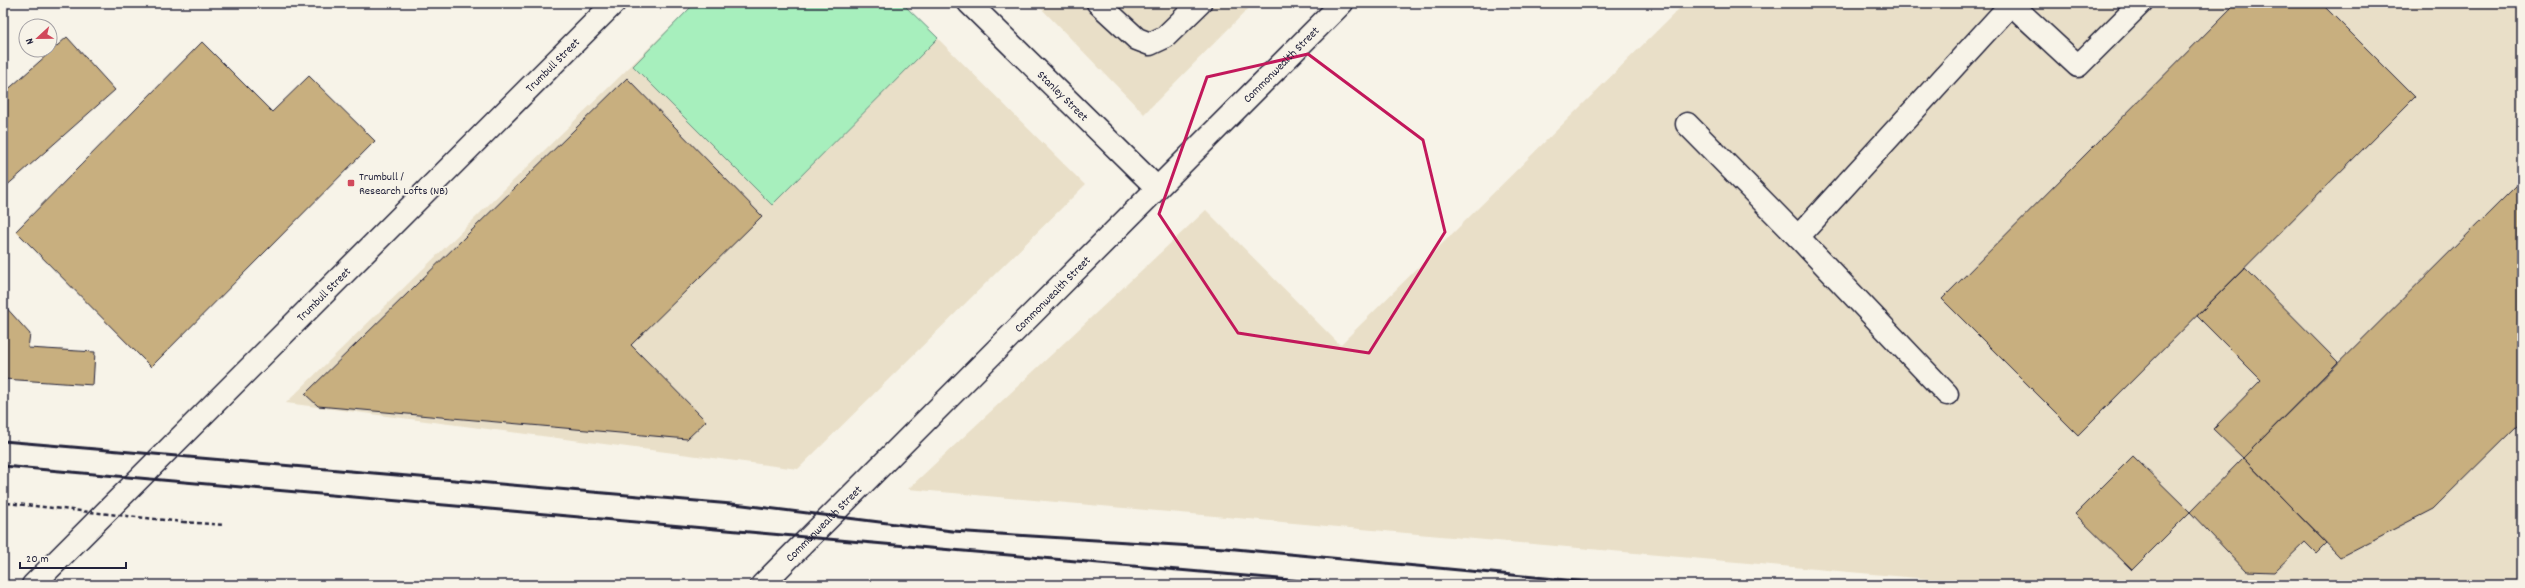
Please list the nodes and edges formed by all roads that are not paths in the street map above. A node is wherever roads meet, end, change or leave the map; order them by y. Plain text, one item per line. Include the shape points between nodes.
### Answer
1 (614, 3) edge
2 (969, 3) edge
3 (1098, 3) edge
4 (1200, 3) edge
5 (1342, 3) edge
6 (2011, 3) edge
7 (2141, 3) edge
8 (1687, 124) dead end
9 (1157, 188) junction
10 (1798, 237) junction
11 (1947, 394) dead end
12 (33, 585) edge
13 (762, 585) edge

1 - 12 street, Trumbull Street
2 - 9 street, Stanley Street
3 - 4 street via 1137,39 1150,44 1165,37
5 - 9 street, Commonwealth Street
6 - 7 street via 2078,66
6 - 10 street
8 - 10 street
9 - 13 street, Commonwealth Street
10 - 11 street

